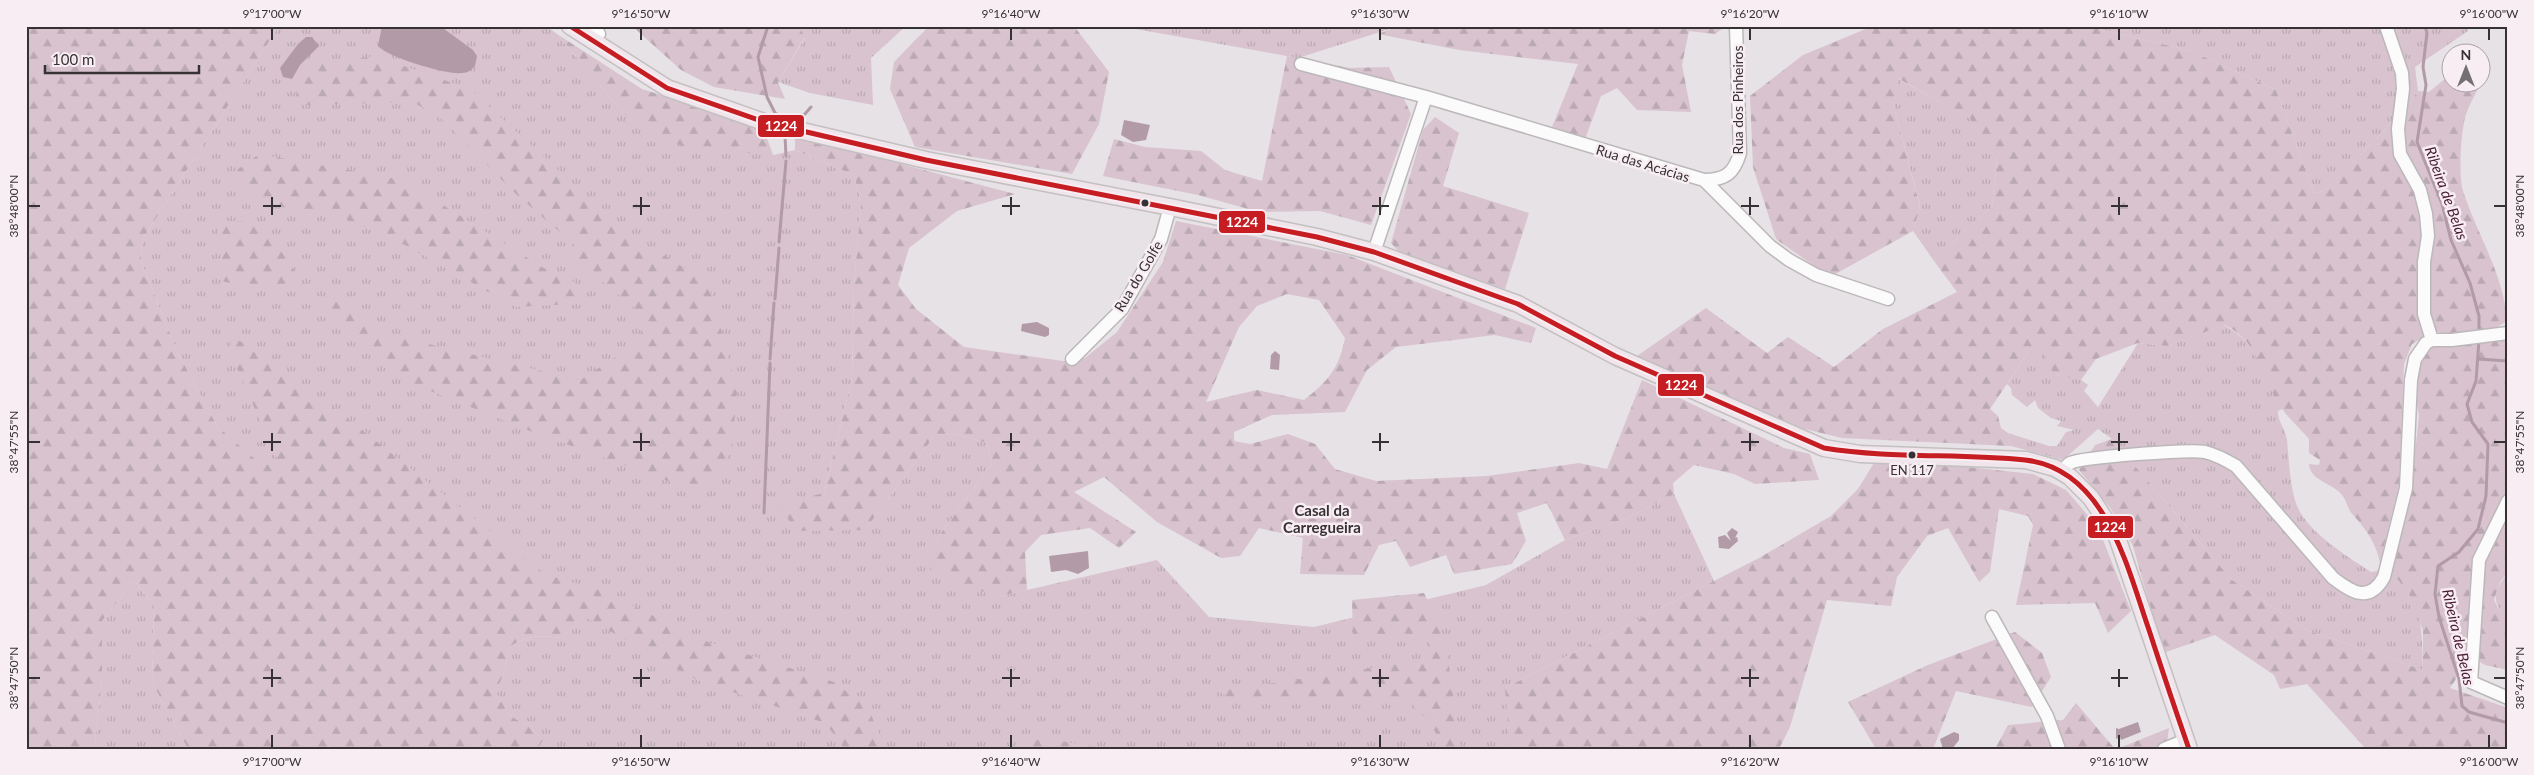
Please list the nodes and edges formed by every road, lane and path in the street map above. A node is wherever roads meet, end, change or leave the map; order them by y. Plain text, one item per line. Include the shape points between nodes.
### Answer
1 (570, 26) edge
2 (1736, 26) edge
3 (2386, 26) edge
4 (594, 29) edge
5 (1301, 64) dead end
6 (1426, 97) junction
7 (694, 98) junction
8 (1704, 180) junction
9 (1170, 207) junction
10 (1374, 252) junction
11 (1888, 299) dead end
12 (2508, 334) edge
13 (2432, 340) junction
14 (1072, 359) dead end
15 (2062, 472) junction
16 (2508, 501) edge
17 (1992, 617) dead end
18 (2508, 698) edge
19 (2188, 745) edge
20 (2059, 749) edge
21 (2164, 749) edge

1 - 7 main road via 667,88
2 - 8 street, Rua dos Pinheiros via 1740,153 1735,168 1728,176
3 - 13 street via 2402,73 2398,129 2400,154 2420,190 2426,214 2424,314
4 - 7 main road via 664,81
5 - 6 street, Rua das Acácias
6 - 8 street, Rua das Acácias
6 - 10 street
7 - 9 main road via 764,122 863,146
8 - 11 street, Rua das Acácias via 1770,246 1789,260 1816,275
9 - 10 main road
9 - 14 street, Rua do Golfe via 1161,239 1122,309
10 - 15 main road via 1518,304 1624,360 1824,448 1860,454 2017,459 2047,465
12 - 13 street
13 - 15 street via 2415,358 2406,488 2384,577 2369,592 2351,592 2332,578 2236,466 2218,456 2184,451 2090,459 2070,464
15 - 19 main road via 2091,498 2117,537
16 - 18 street via 2479,560 2471,682
17 - 20 street via 2047,716
19 - 21 street

